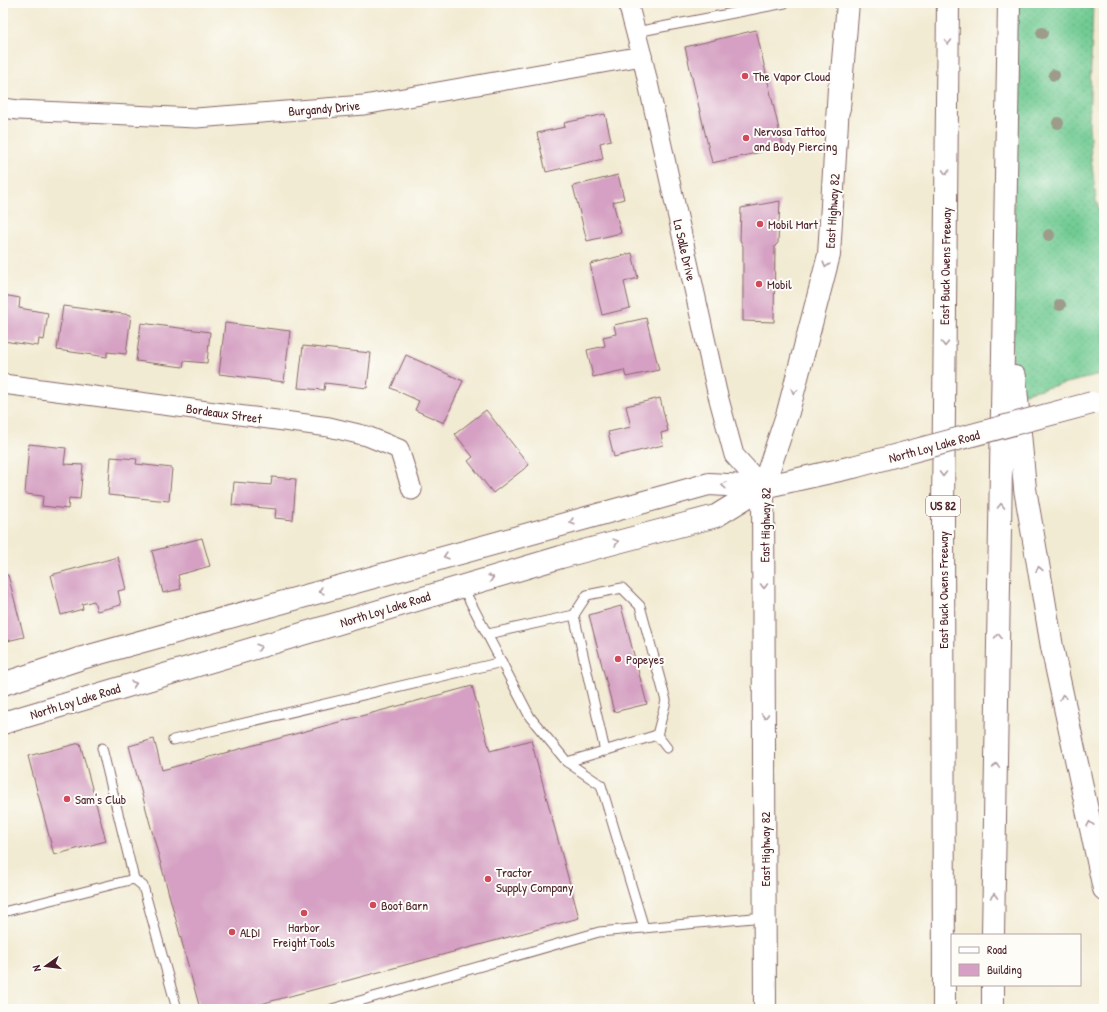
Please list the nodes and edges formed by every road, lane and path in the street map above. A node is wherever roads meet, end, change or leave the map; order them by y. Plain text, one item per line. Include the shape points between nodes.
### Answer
1 (628, 3) edge
2 (785, 3) edge
3 (840, 3) edge
4 (848, 3) edge
5 (948, 3) edge
6 (1009, 3) edge
7 (636, 32) junction
8 (642, 56) junction
9 (3, 108) edge
10 (839, 108) junction
11 (1004, 262) junction
12 (3, 384) edge
13 (1098, 402) edge
14 (763, 487) junction
15 (412, 490) dead end
16 (462, 586) junction
17 (574, 615) junction
18 (488, 634) junction
19 (502, 662) junction
20 (3, 684) edge
21 (3, 723) edge
22 (657, 735) junction
23 (173, 740) dead end
24 (102, 748) dead end
25 (667, 748) dead end
26 (605, 751) junction
27 (567, 762) junction
28 (134, 879) junction
29 (1104, 890) edge
30 (3, 912) edge
31 (766, 917) junction
32 (644, 928) junction
33 (993, 934) edge
34 (993, 986) edge
35 (177, 1009) edge
36 (332, 1009) edge
37 (765, 1009) edge
38 (944, 1009) edge
39 (993, 1009) edge

1 - 7 street, La Salle Drive
2 - 7 lane
3 - 10 main road, East Highway 82
4 - 10 main road
5 -> 38 main road, East Buck Owens Freeway / US 82 via 943,510
6 - 11 main road
7 - 8 street, La Salle Drive
8 - 9 street, Burgandy Drive via 364,105 196,118
8 - 14 street, La Salle Drive via 717,392 734,456
10 -> 14 main road, East Highway 82 via 829,255 788,412
29 -> 11 main road via 1052,647 1025,489
33 -> 11 main road
12 - 15 street, Bordeaux Street via 330,427 367,436 400,449
13 - 14 main road, North Loy Lake Road, bridge via 853,467
16 -> 14 main road, North Loy Lake Road via 716,516
14 -> 20 main road, North Loy Lake Road via 708,484 82,658
14 -> 31 main road, East Highway 82
16 - 18 lane
21 -> 16 main road, North Loy Lake Road
17 - 18 lane
17 - 22 lane via 587,595 622,588 640,606 666,701
17 - 26 lane
18 - 19 lane
19 - 23 lane
19 - 27 lane via 530,717
22 - 25 lane
22 - 26 lane
24 - 28 lane
26 - 27 lane
27 - 32 lane via 601,785
28 - 30 lane
28 - 35 lane via 144,886
31 - 32 lane
31 - 37 main road, East Highway 82
32 - 36 lane via 599,932
34 - 39 main road

